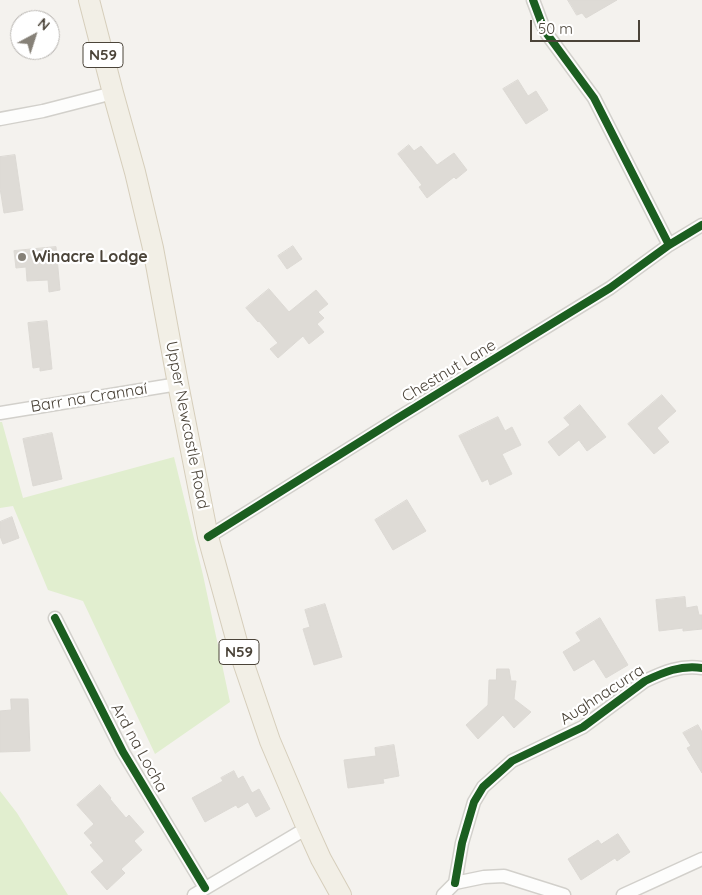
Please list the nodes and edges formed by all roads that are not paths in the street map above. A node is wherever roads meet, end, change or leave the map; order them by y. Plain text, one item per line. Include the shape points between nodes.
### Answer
1 (89, 0) edge
2 (534, 0) edge
3 (113, 93) junction
4 (0, 119) edge
5 (702, 225) edge
6 (669, 245) junction
7 (178, 384) junction
8 (0, 413) edge
9 (208, 537) junction
10 (55, 618) dead end
11 (702, 668) edge
12 (307, 828) junction
13 (702, 859) edge
14 (455, 883) junction
15 (205, 888) junction
16 (194, 895) edge
17 (342, 895) edge
18 (443, 895) edge
19 (564, 895) edge
20 (623, 895) edge

1 - 3 main road, Upper Newcastle Road / N59
2 - 6 street via 547,34 594,98
3 - 4 street
3 - 7 main road, Upper Newcastle Road / N59 via 153,248
5 - 6 street, Chestnut Lane
6 - 9 street, Chestnut Lane via 610,288
7 - 8 street, Barr na Crannaí
7 - 9 main road, Upper Newcastle Road / N59
9 - 12 main road, Upper Newcastle Road / N59 via 240,653 270,741
10 - 15 street, Ard na Locha via 123,752
11 - 14 street, Aughnacurra via 675,669 645,681 583,727 505,767 483,787 474,802
12 - 15 street
12 - 17 main road, Upper Newcastle Road / N59
13 - 20 street
14 - 18 street
14 - 19 street via 484,876 504,876
15 - 16 street

